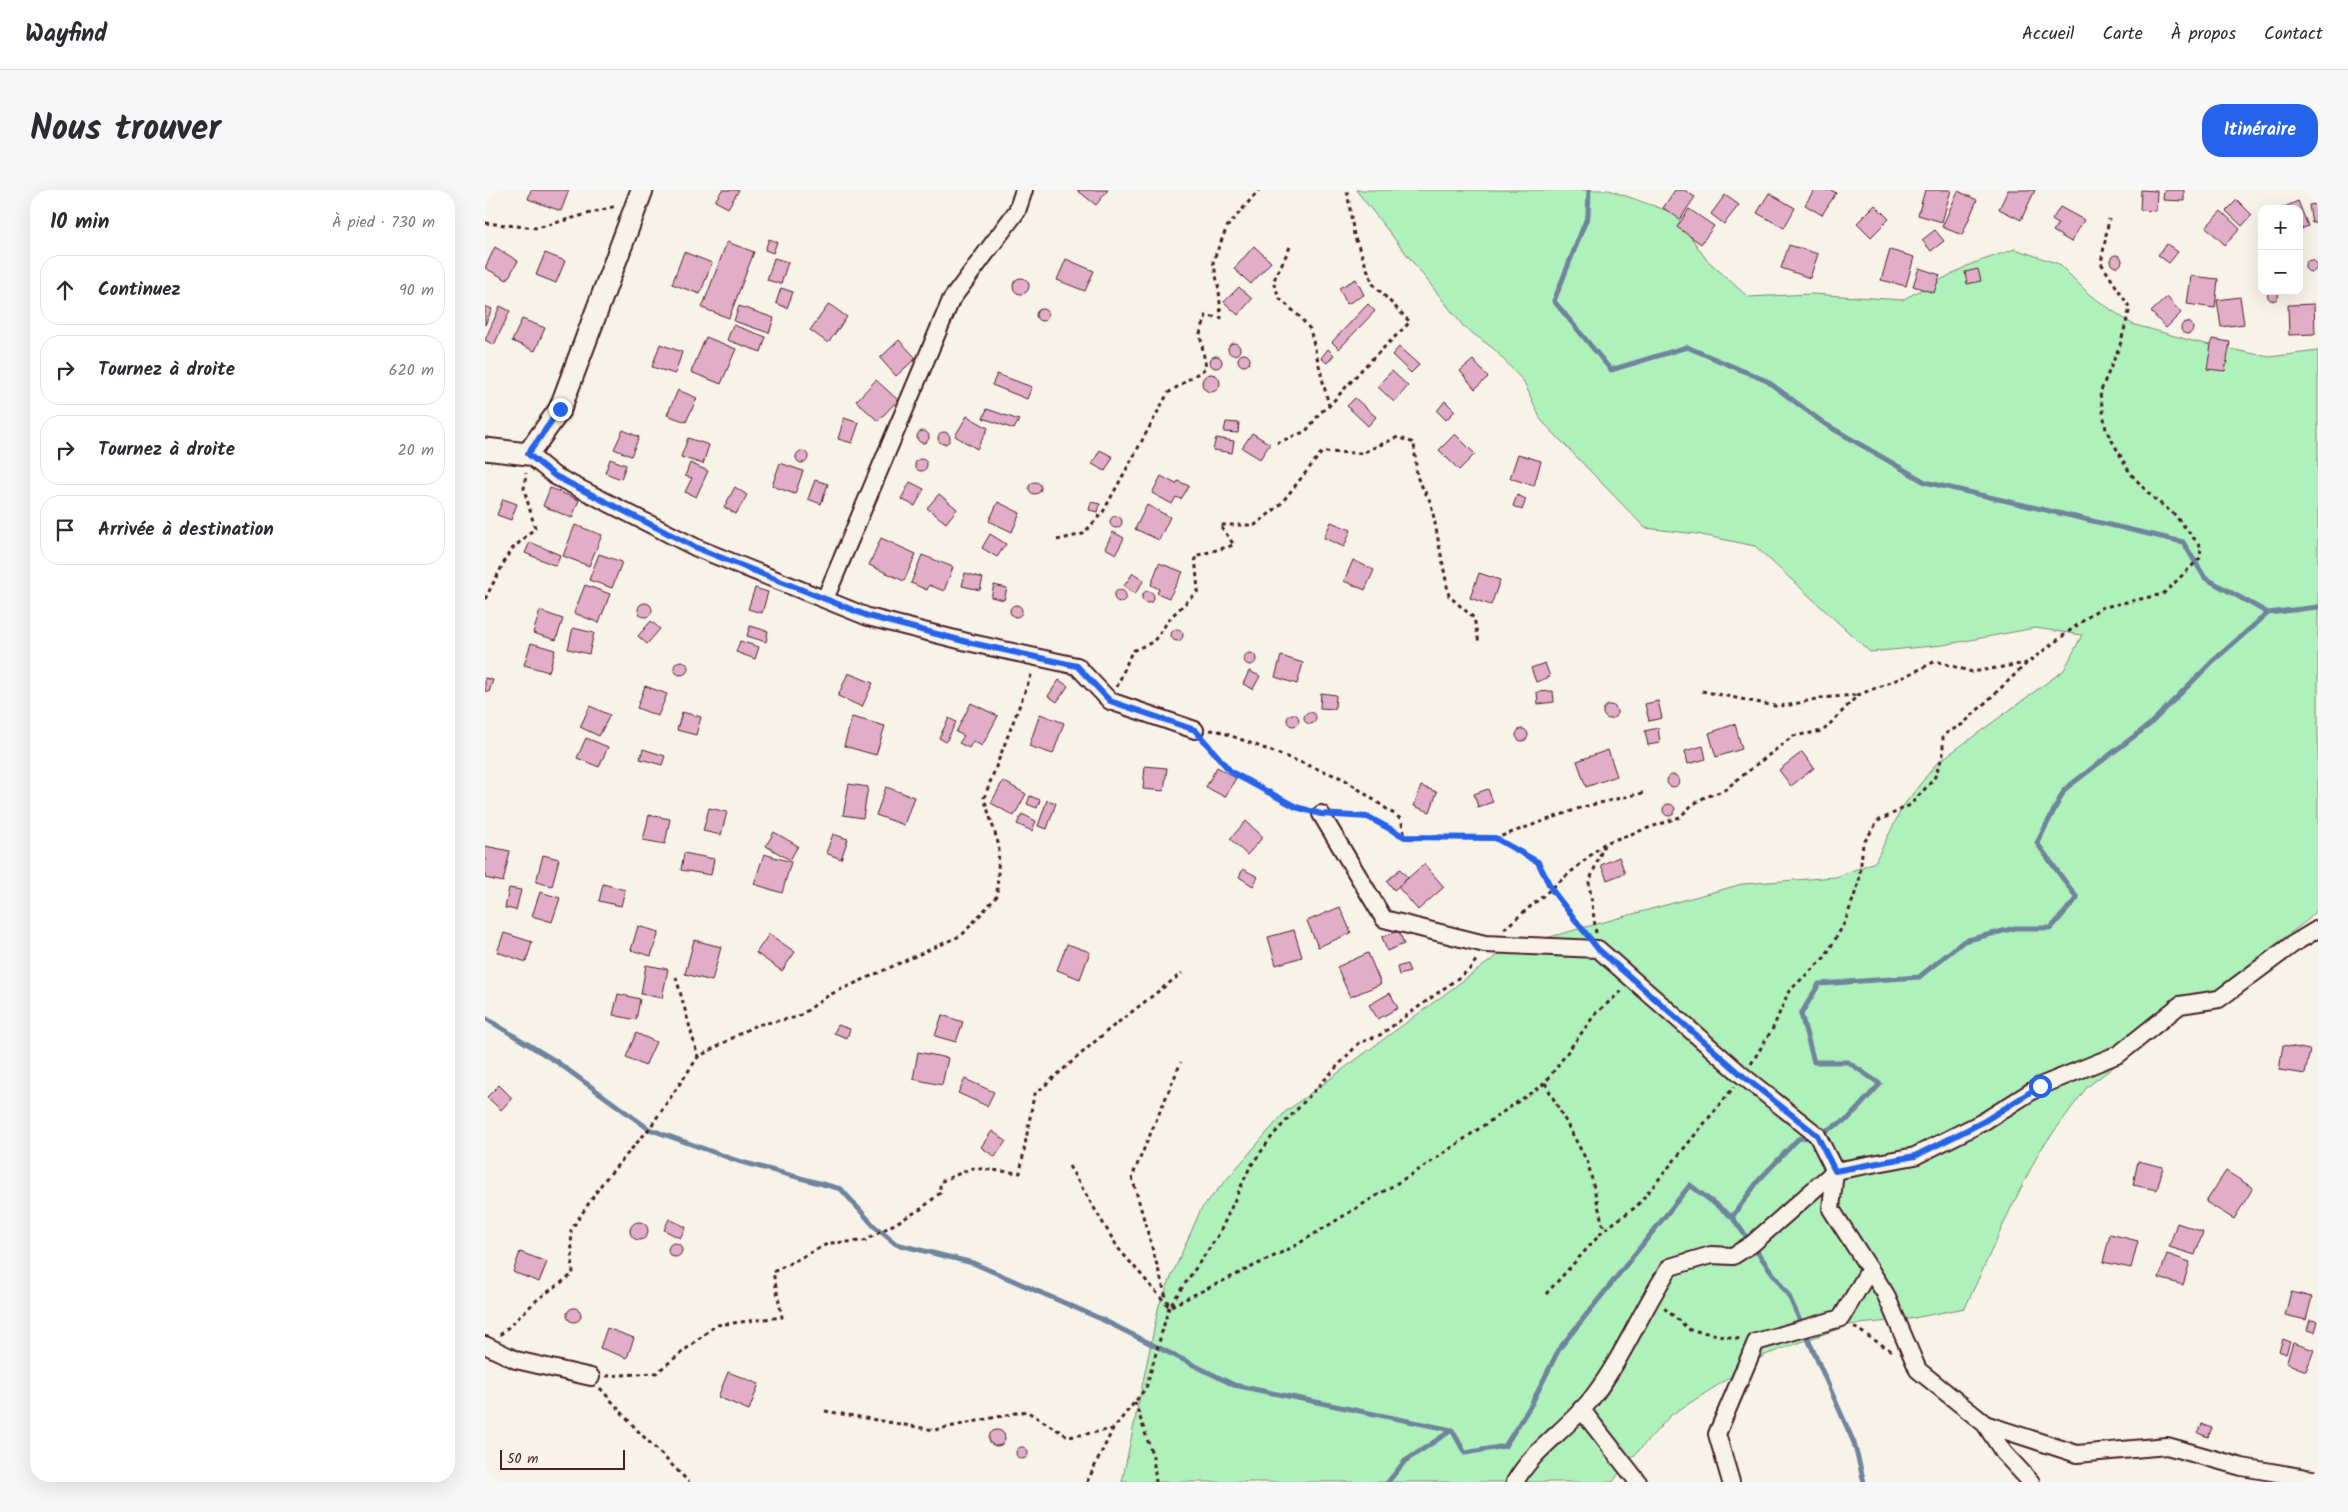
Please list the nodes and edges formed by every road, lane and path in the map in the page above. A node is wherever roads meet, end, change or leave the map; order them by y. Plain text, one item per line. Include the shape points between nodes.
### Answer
1 (489, 190) edge
2 (642, 190) edge
3 (1024, 190) edge
4 (1259, 190) edge
5 (1347, 190) edge
6 (485, 196) edge
7 (619, 202) dead end
8 (2109, 219) dead end
9 (485, 223) edge
10 (1290, 247) dead end
11 (1329, 406) junction
12 (1277, 443) dead end
13 (485, 449) edge
14 (528, 454) junction
15 (1057, 540) dead end
16 (485, 599) edge
17 (825, 599) junction
18 (1479, 643) dead end
19 (1037, 658) junction
20 (2027, 663) junction
21 (1703, 691) dead end
22 (1858, 695) junction
23 (1110, 701) junction
24 (1195, 730) junction
25 (1646, 792) dead end
26 (1321, 814) junction
27 (1405, 837) junction
28 (1495, 838) junction
29 (1605, 843) junction
30 (1552, 890) junction
31 (2318, 929) edge
32 (1485, 944) junction
33 (1598, 949) junction
34 (1181, 973) dead end
35 (676, 977) dead end
36 (1634, 981) junction
37 (698, 1057) junction
38 (1181, 1062) dead end
39 (1743, 1076) junction
40 (1545, 1083) junction
41 (1069, 1166) dead end
42 (1835, 1171) junction
43 (1604, 1230) junction
44 (1869, 1269) junction
45 (1546, 1294) dead end
46 (1651, 1296) junction
47 (1169, 1307) junction
48 (1841, 1318) junction
49 (1756, 1342) junction
50 (486, 1346) edge
51 (1918, 1370) junction
52 (591, 1377) junction
53 (1135, 1402) junction
54 (1581, 1409) junction
55 (825, 1411) dead end
56 (1985, 1424) junction
57 (1113, 1428) junction
58 (2301, 1479) edge
59 (2318, 1480) edge
60 (689, 1482) edge
61 (1087, 1482) edge
62 (1156, 1482) edge
63 (1515, 1482) edge
64 (1638, 1482) edge
65 (1731, 1482) edge
66 (2031, 1482) edge

1 - 6 path
2 - 14 street via 560,409
3 - 17 street via 1017,211 951,300
4 - 15 path via 1227,227 1213,261 1221,318 1206,316 1200,334 1206,368 1168,393 1103,512 1083,534
5 - 11 path via 1354,235 1373,284 1410,322
7 - 9 path via 614,208 537,228
8 - 20 path via 2101,263 2130,308 2120,345 2100,393 2106,430 2130,473 2152,497 2174,514 2201,547 2200,558 2163,594 2100,608
10 - 11 path via 1273,282 1280,299 1310,329
11 - 12 path via 1306,431
13 - 14 street
14 - 16 path via 524,489 535,528 510,551
14 - 17 street via 555,476 697,548
17 - 19 street via 868,616
18 - 23 path via 1474,618 1449,596 1431,503 1417,477 1415,443 1398,437 1362,453 1322,452 1279,506 1255,525 1220,525 1234,545 1195,556 1198,591 1171,617 1153,642 1132,651
19 - 23 street via 1077,666
19 - 37 path via 984,798 999,846 997,896 962,935 829,995 798,1017 756,1025
20 - 22 path via 1972,672 1936,661
20 - 39 path via 1963,724 1943,735 1943,755 1934,779 1922,792 1909,805 1878,821 1863,844 1859,882 1845,922 1825,957 1789,991 1773,1028
21 - 22 path via 1775,706
22 - 29 path via 1823,731 1793,736 1723,791 1705,797 1680,817
23 - 24 street
24 - 26 path via 1231,772 1296,807
24 - 27 path via 1219,731 1344,779 1401,819
25 - 28 path via 1583,807
26 - 27 path via 1368,817
26 - 32 street via 1383,919
27 - 28 path
28 - 30 path via 1538,862
29 - 30 path
29 - 33 path via 1589,882
30 - 32 path
30 - 33 path
31 - 42 street via 2219,999 2180,1005 2119,1054 2040,1086 1983,1122 1915,1156
32 - 33 street
32 - 47 path via 1471,968 1380,1035 1359,1043 1273,1135 1250,1167 1219,1234
33 - 36 street
34 - 52 path via 1107,1031 1034,1095 1020,1173 972,1168 940,1182 940,1193 921,1209 864,1241 829,1244 773,1272 782,1317 716,1325 656,1373
35 - 37 path
36 - 39 street
36 - 40 path via 1596,1014
37 - 50 path via 649,1129 603,1182 571,1230 573,1274 538,1299
38 - 47 path via 1132,1177
39 - 42 street via 1817,1135
39 - 43 path via 1637,1206
40 - 43 path via 1589,1163
40 - 47 path via 1425,1166 1293,1247
41 - 47 path via 1118,1248
42 - 44 street via 1831,1209
42 - 46 street via 1752,1244 1733,1256 1711,1255 1670,1267
43 - 45 path
44 - 48 street
44 - 51 street via 1885,1293
46 - 49 path via 1690,1330
46 - 54 street via 1613,1368
47 - 53 path via 1147,1388
48 - 49 street
48 - 51 path
49 - 65 street via 1717,1434
50 - 52 street via 516,1360
51 - 56 street
52 - 60 path
53 - 57 path
53 - 62 path via 1153,1457
54 - 63 street via 1525,1464
54 - 64 street
55 - 57 path via 935,1430 1025,1411 1069,1437
56 - 58 street via 2077,1454 2167,1446
56 - 66 street via 2004,1452
57 - 61 path
58 - 59 street

